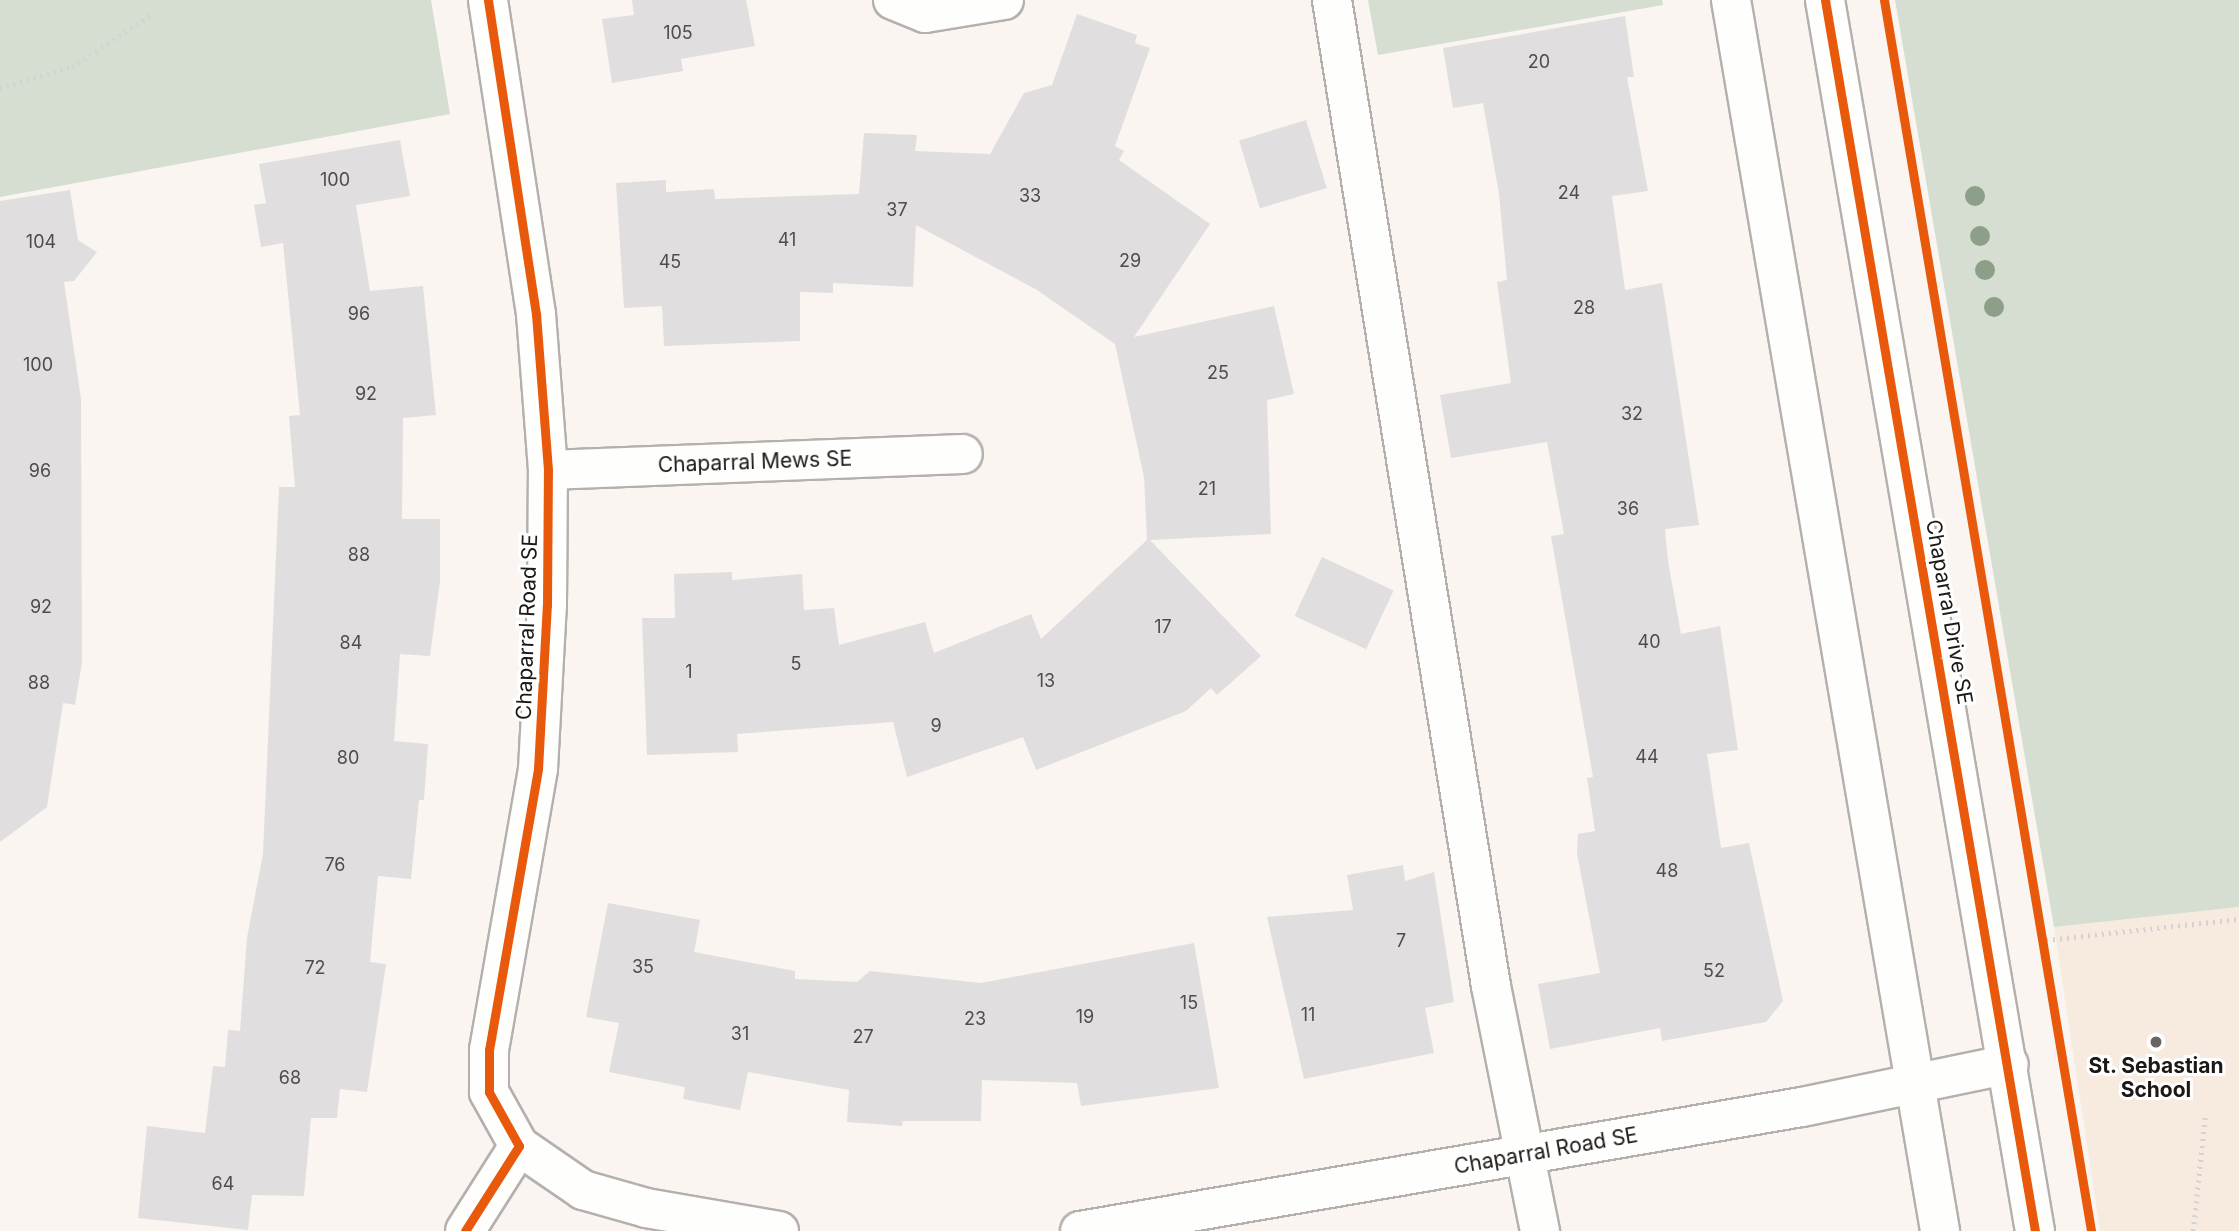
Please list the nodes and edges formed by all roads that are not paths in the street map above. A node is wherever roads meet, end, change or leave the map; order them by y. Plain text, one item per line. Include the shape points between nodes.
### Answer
1 (488, 0) edge
2 (892, 0) edge
3 (1004, 0) edge
4 (1332, 0) edge
5 (1731, 0) edge
6 (1825, 0) edge
7 (963, 454) dead end
8 (548, 470) junction
9 (2009, 1063) junction
10 (1917, 1083) junction
11 (519, 1146) junction
12 (1527, 1154) junction
13 (1151, 1225) edge
14 (465, 1231) edge
15 (779, 1231) edge
16 (1080, 1231) edge
17 (1540, 1231) edge
18 (1940, 1231) edge
19 (2035, 1231) edge

1 - 8 street, Chaparral Road SE via 536,314
2 - 3 street via 925,13
4 - 12 street via 1492,986
5 - 10 street
6 - 9 street, Chaparral Drive SE
7 - 8 street, Chaparral Mews SE
8 - 11 street, Chaparral Road SE via 538,769 489,1050 489,1092
9 - 10 street, Chaparral Road SE
9 - 19 street, Chaparral Drive SE
10 - 12 street, Chaparral Road SE
10 - 18 street
11 - 14 street
11 - 15 street, Chaparral Road SE via 583,1190 646,1208
12 - 13 street, Chaparral Road SE
12 - 17 street
13 - 16 street, Chaparral Road SE

